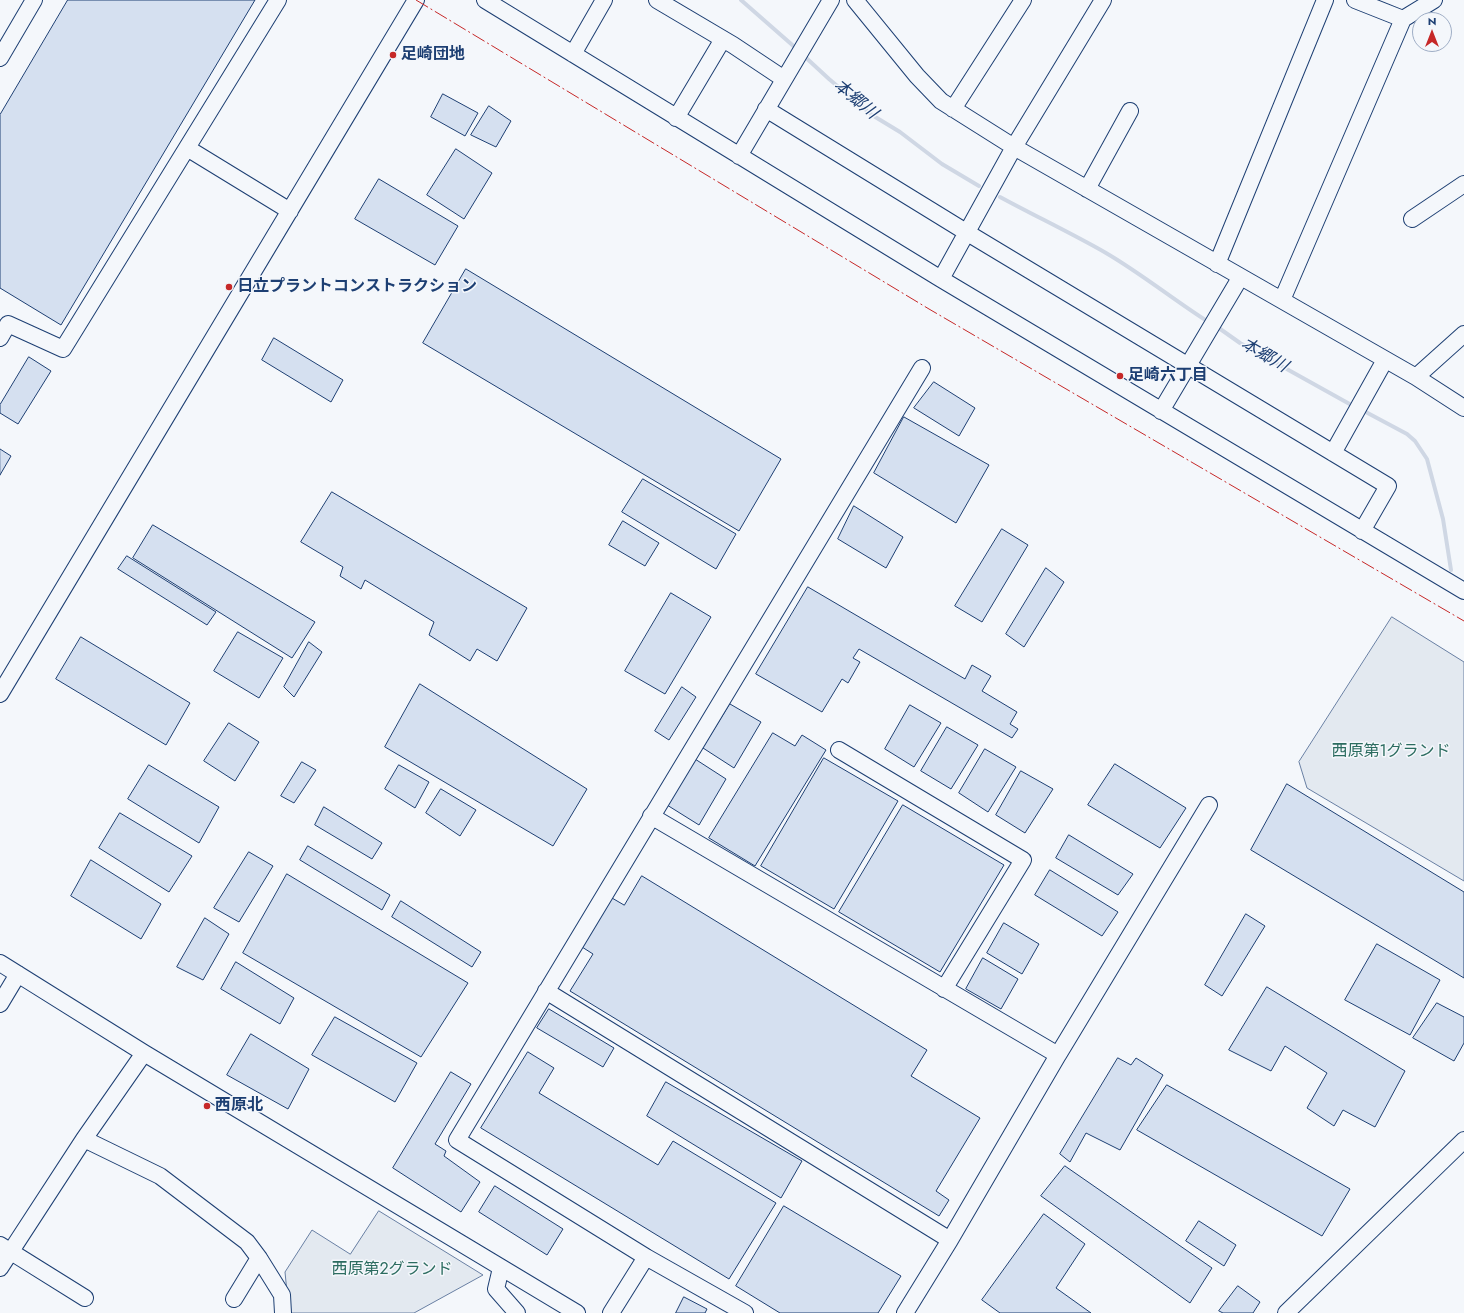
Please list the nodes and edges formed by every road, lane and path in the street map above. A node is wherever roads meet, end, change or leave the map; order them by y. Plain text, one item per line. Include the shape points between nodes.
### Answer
1 (34, 0) edge
2 (278, 0) edge
3 (416, 0) edge
4 (485, 0) edge
5 (604, 0) edge
6 (657, 0) edge
7 (831, 0) edge
8 (855, 0) edge
9 (1023, 0) edge
10 (1103, 0) edge
11 (1325, 0) edge
12 (1434, 0) edge
13 (1364, 2) edge
14 (1403, 19) junction
15 (723, 39) junction
16 (573, 54) junction
17 (0, 58) edge
18 (784, 79) junction
19 (766, 109) junction
20 (953, 109) junction
21 (1130, 112) dead end
22 (676, 118) junction
23 (1014, 147) junction
24 (187, 148) junction
25 (739, 156) junction
26 (1464, 184) edge
27 (1087, 189) junction
28 (290, 211) junction
29 (1412, 219) dead end
30 (966, 232) junction
31 (1217, 264) junction
32 (1240, 278) junction
33 (941, 279) junction
34 (1282, 300) junction
35 (4, 321) edge
36 (1464, 334) edge
37 (0, 338) edge
38 (1385, 360) junction
39 (1188, 365) junction
40 (922, 368) dead end
41 (1416, 377) junction
42 (1464, 408) edge
43 (1161, 411) junction
44 (1333, 453) junction
45 (1362, 531) junction
46 (1464, 591) edge
47 (0, 694) edge
48 (838, 750) dead end
49 (1209, 805) dead end
50 (651, 816) junction
51 (0, 963) edge
52 (18, 974) junction
53 (944, 989) junction
54 (546, 992) junction
55 (0, 1004) edge
56 (144, 1052) junction
57 (1058, 1055) junction
58 (84, 1139) junction
59 (1464, 1140) edge
60 (950, 1240) junction
61 (5, 1248) edge
62 (646, 1257) junction
63 (260, 1258) junction
64 (0, 1268) edge
65 (501, 1268) junction
66 (85, 1298) dead end
67 (234, 1300) dead end
68 (283, 1313) edge
69 (517, 1313) edge
70 (577, 1313) edge
71 (611, 1313) edge
72 (744, 1313) edge
73 (905, 1313) edge
74 (1286, 1313) edge

1 - 17 street
2 - 24 street
3 - 28 street
4 - 16 street
5 - 16 street
6 - 15 street
7 - 18 street
8 - 20 street via 917,76 941,101
9 - 20 street
10 - 23 street
11 - 31 street
12 - 14 street
13 - 14 street
14 - 34 street
15 - 18 street
15 - 22 street
16 - 22 street
18 - 19 street
19 - 25 street
19 - 30 street
20 - 23 street
21 - 27 street
22 - 25 street
23 - 27 street
23 - 30 street
24 - 28 street
24 - 35 street via 63,349
25 - 33 street
26 - 29 street
27 - 31 street
28 - 47 street
30 - 33 street
30 - 39 street
31 - 32 street
32 - 34 street
32 - 39 street
33 - 43 street
34 - 38 street
35 - 37 street
36 - 41 street
38 - 41 street
38 - 44 street
39 - 43 street
39 - 44 street
40 - 50 street
41 - 42 street
43 - 45 street
44 - 45 street via 1388,486
45 - 46 street
48 - 53 street via 1023,860
49 - 57 street
50 - 53 street
50 - 54 street
51 - 52 street
52 - 55 street
52 - 56 street
53 - 57 street
54 - 60 street
54 - 62 street via 457,1140
56 - 58 street
56 - 65 street
57 - 60 street
58 - 61 street
58 - 63 street via 160,1176 247,1242
59 - 74 street
60 - 73 street
61 - 64 street
61 - 66 street
62 - 71 street
62 - 72 street
63 - 67 street
63 - 68 street via 282,1295
65 - 69 street via 496,1289
65 - 70 street

